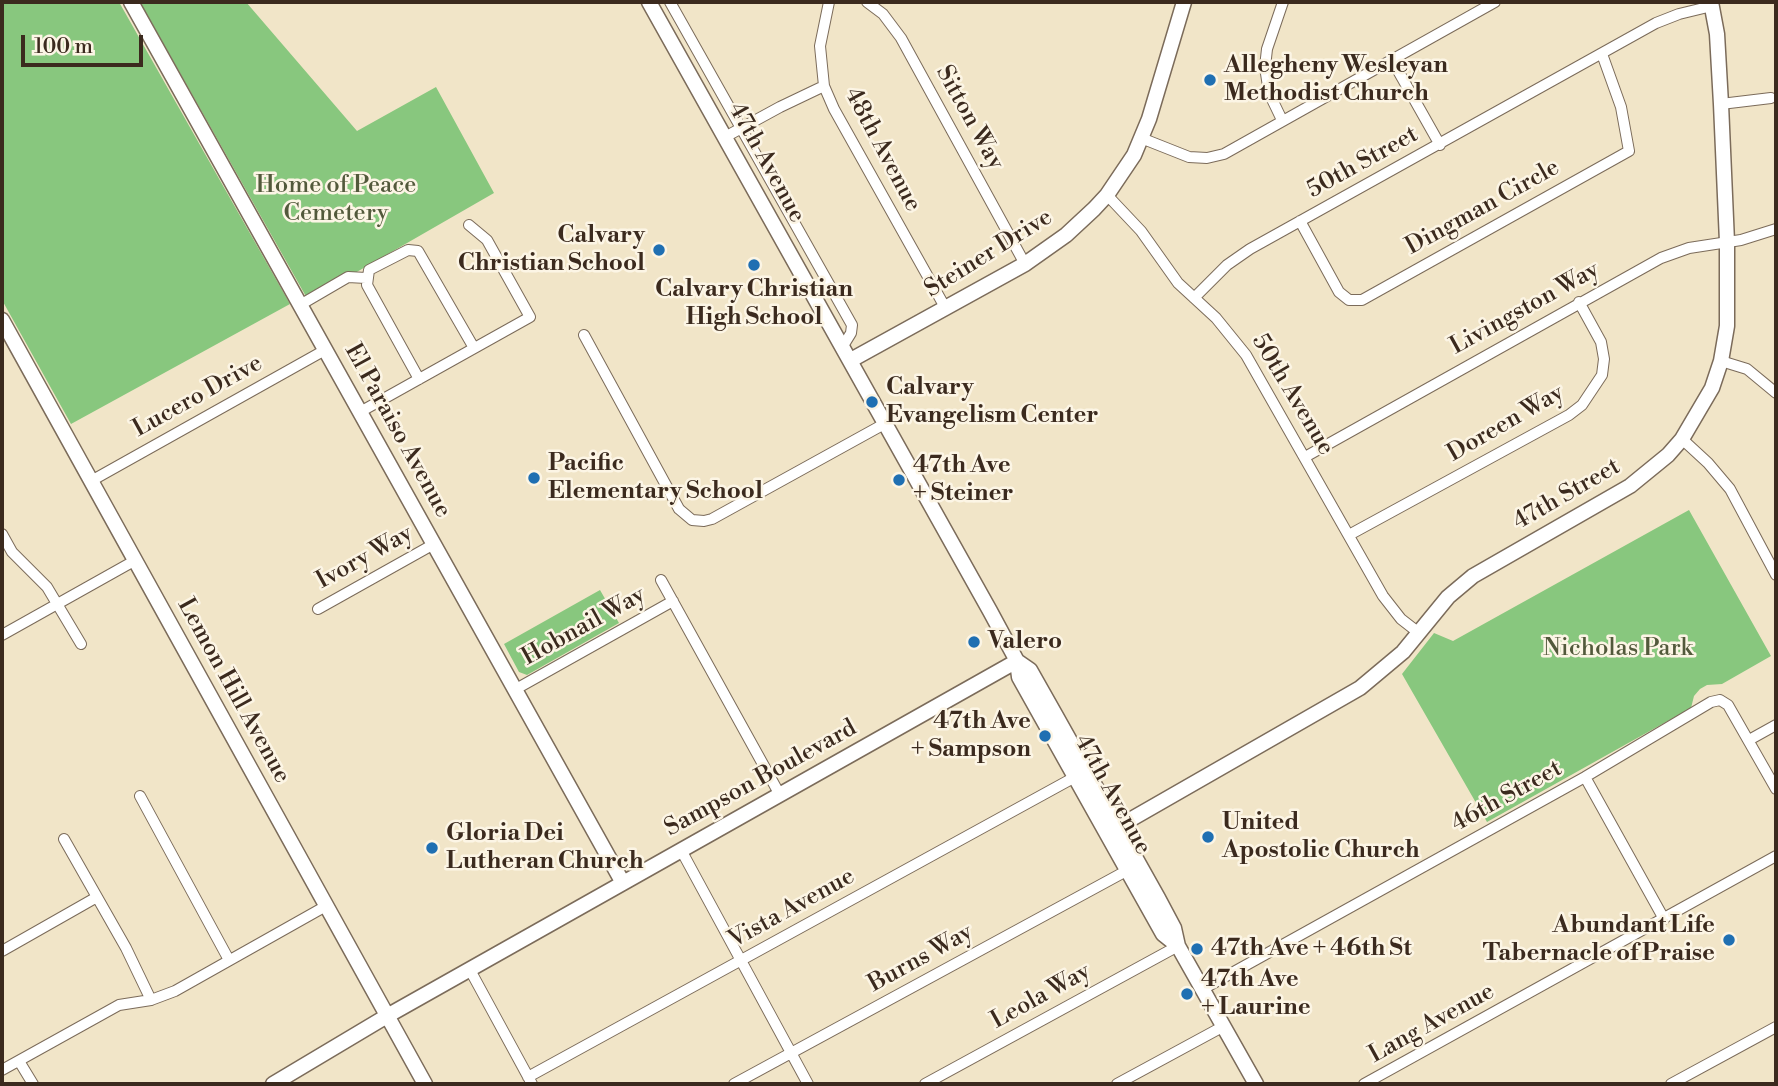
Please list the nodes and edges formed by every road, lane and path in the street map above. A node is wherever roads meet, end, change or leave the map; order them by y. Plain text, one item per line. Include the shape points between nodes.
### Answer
1 (131, 2) edge
2 (649, 2) edge
3 (670, 2) edge
4 (830, 2) edge
5 (867, 2) edge
6 (1184, 2) edge
7 (1283, 2) edge
8 (1495, 2) edge
9 (1712, 4) edge
10 (1602, 54) junction
11 (1392, 60) junction
12 (824, 86) junction
13 (1771, 99) dead end
14 (1721, 104) junction
15 (1282, 120) junction
16 (741, 128) junction
17 (725, 137) junction
18 (1140, 138) junction
19 (1440, 145) junction
20 (1107, 195) junction
21 (1300, 221) junction
22 (470, 225) dead end
23 (1776, 229) edge
24 (1727, 242) junction
25 (1025, 264) junction
26 (366, 278) junction
27 (1194, 298) junction
28 (1580, 302) junction
29 (300, 304) junction
30 (946, 309) junction
31 (2, 320) edge
32 (584, 335) dead end
33 (843, 346) junction
34 (474, 348) junction
35 (325, 350) junction
36 (850, 360) junction
37 (1721, 361) junction
38 (419, 379) junction
39 (1776, 393) edge
40 (360, 412) junction
41 (886, 423) junction
42 (1682, 439) junction
43 (1305, 457) junction
44 (91, 481) junction
45 (2, 534) edge
46 (1349, 535) junction
47 (434, 544) junction
48 (134, 561) junction
49 (1776, 575) edge
50 (661, 580) dead end
51 (673, 601) junction
52 (58, 605) junction
53 (318, 609) dead end
54 (1419, 633) junction
55 (2, 635) edge
56 (80, 644) dead end
57 (1017, 661) junction
58 (516, 689) junction
59 (1776, 725) edge
60 (1749, 740) junction
61 (1075, 777) junction
62 (1585, 777) junction
63 (1776, 789) edge
64 (780, 795) junction
65 (140, 796) dead end
66 (1112, 830) junction
67 (64, 839) dead end
68 (681, 850) junction
69 (1776, 856) edge
70 (1128, 870) junction
71 (623, 883) junction
72 (97, 897) junction
73 (326, 905) junction
74 (1664, 919) junction
75 (1174, 928) junction
76 (1178, 946) junction
77 (2, 951) edge
78 (229, 960) junction
79 (741, 961) junction
80 (470, 970) junction
81 (1203, 989) junction
82 (151, 1000) junction
83 (387, 1016) junction
84 (1224, 1026) junction
85 (1776, 1027) edge
86 (791, 1053) junction
87 (19, 1061) junction
88 (2, 1070) edge
89 (530, 1080) edge
90 (33, 1084) edge
91 (272, 1084) edge
92 (425, 1084) edge
93 (734, 1084) edge
94 (808, 1084) edge
95 (925, 1084) edge
96 (1117, 1084) edge
97 (1256, 1084) edge
98 (1364, 1084) edge
99 (1671, 1084) edge

1 - 29 street, El Paraiso Avenue
2 - 17 street, 47th Avenue
3 - 16 street, 47th Avenue
4 - 12 street, 48th Avenue via 820,46
5 - 25 street, Sitton Way via 901,38
6 - 18 street, Steiner Drive
7 - 15 street via 1265,67 1269,93
8 - 11 street
9 - 10 street, 50th Street via 1666,19
9 - 14 street, 47th Street
10 - 19 street, 50th Street
10 - 21 street, Dingman Circle via 1621,107 1629,151 1362,300 1349,300 1339,292
11 - 15 street
11 - 19 street
12 - 16 street
12 - 30 street, 48th Avenue
13 - 14 street
14 - 24 street, 47th Street
15 - 18 street via 1232,150 1207,158 1181,155
16 - 17 street
16 - 33 street, 47th Avenue via 852,325
17 - 33 street, 47th Avenue
18 - 20 street, Steiner Drive
19 - 21 street, 50th Street
20 - 25 street, Steiner Drive via 1066,235
20 - 27 street, 50th Avenue
21 - 27 street, 50th Street via 1242,254
22 - 34 street via 487,240 530,317
23 - 24 street, Livingston Way
24 - 28 street, Livingston Way via 1671,254
24 - 37 street, 47th Street via 1727,326
25 - 30 street, Steiner Drive
26 - 29 street via 348,277
26 - 34 street via 369,270 408,250 418,251
26 - 38 street
27 - 43 street, 50th Avenue via 1246,355
28 - 43 street, Livingston Way
28 - 46 street, Doreen Way via 1601,342 1604,359 1602,375 1582,405
29 - 35 street, El Paraiso Avenue
30 - 36 street, Steiner Drive
31 - 44 street, Lemon Hill Avenue
32 - 41 street via 679,509 692,520 712,519
33 - 36 street, 47th Avenue
34 - 38 street
35 - 40 street, El Paraiso Avenue
35 - 44 street, Lucero Drive
36 - 41 street, 47th Avenue
37 - 39 street via 1747,369
37 - 42 street, 47th Street via 1703,407
38 - 40 street
40 - 47 street, El Paraiso Avenue
41 - 57 street, 47th Avenue
42 - 49 street via 1730,489
42 - 54 street, 47th Street via 1630,486 1473,576 1448,597
43 - 46 street, 50th Avenue
44 - 48 street, Lemon Hill Avenue
45 - 52 street
46 - 54 street, 50th Avenue via 1390,607
47 - 53 street, Ivory Way
47 - 58 street, El Paraiso Avenue
48 - 52 street
48 - 73 street, Lemon Hill Avenue
50 - 51 street
51 - 58 street, Hobnail Way
51 - 64 street
52 - 55 street
52 - 56 street
54 - 66 street, 47th Street via 1389,666 1360,688
57 - 61 street, 47th Avenue via 1019,677
57 - 64 street, Sampson Boulevard
57 - 66 street, 47th Avenue via 1030,670
58 - 71 street, El Paraiso Avenue
59 - 60 street
60 - 62 street, 46th Street via 1728,705 1711,702
60 - 63 street
61 - 66 street, 47th Avenue
61 - 79 street, Vista Avenue
62 - 74 street
62 - 81 street, 46th Street
64 - 68 street, Sampson Boulevard
65 - 78 street
66 - 70 street, 47th Avenue
66 - 75 street, 47th Avenue
67 - 72 street
68 - 71 street, Sampson Boulevard
68 - 79 street
69 - 74 street, Lang Avenue
70 - 75 street via 1137,874 1160,915
70 - 76 street, 47th Avenue via 1163,934
70 - 86 street, Burns Way
71 - 80 street, Sampson Boulevard
72 - 77 street
72 - 82 street
73 - 78 street
73 - 83 street, Lemon Hill Avenue
74 - 98 street, Lang Avenue
75 - 76 street, 47th Avenue
76 - 81 street, 47th Avenue
76 - 95 street, Leola Way
78 - 82 street
79 - 86 street
79 - 89 street, Vista Avenue
80 - 83 street, Sampson Boulevard
80 - 89 street
81 - 84 street, 47th Avenue
82 - 87 street via 119,1004
83 - 91 street, Sampson Boulevard
83 - 92 street, Lemon Hill Avenue
84 - 96 street
84 - 97 street, 47th Avenue
85 - 99 street
86 - 93 street, Burns Way
86 - 94 street
87 - 88 street
87 - 90 street

